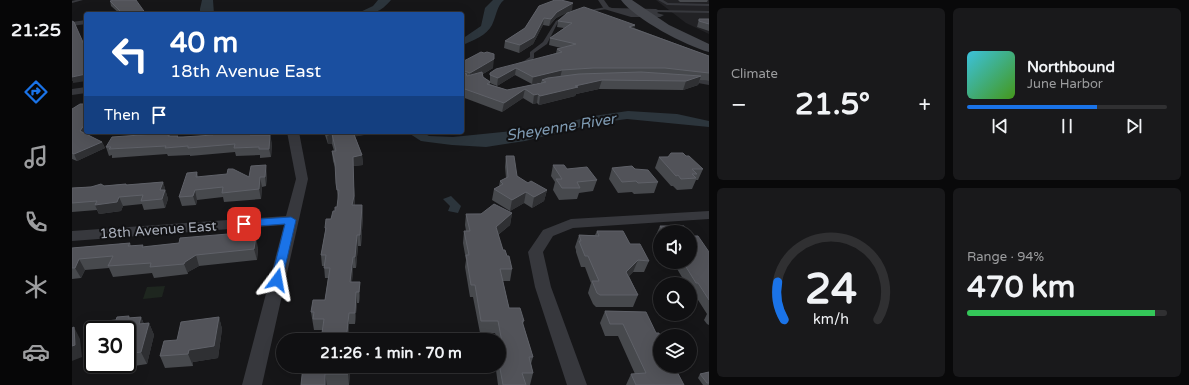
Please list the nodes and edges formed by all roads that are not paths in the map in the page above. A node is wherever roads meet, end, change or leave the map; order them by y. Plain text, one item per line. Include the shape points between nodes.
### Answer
1 (81, 0) edge
2 (601, 0) edge
3 (626, 0) edge
4 (643, 0) edge
5 (660, 0) edge
6 (72, 2) edge
7 (686, 4) junction
8 (709, 5) edge
9 (609, 9) junction
10 (684, 11) junction
11 (641, 13) junction
12 (658, 13) junction
13 (709, 13) edge
14 (84, 22) edge
15 (72, 24) edge
16 (709, 43) edge
17 (709, 48) edge
18 (514, 65) edge
19 (683, 79) edge
20 (709, 83) edge
21 (84, 90) edge
22 (72, 92) edge
23 (293, 134) edge
24 (707, 217) edge
25 (291, 220) junction
26 (72, 236) edge
27 (252, 385) edge
28 (577, 385) edge

1 - 6 lane
2 - 9 street
3 - 11 main road
4 - 12 main road
5 - 7 lane via 667,4
7 - 8 lane
7 - 10 lane via 687,8
9 - 11 street
9 - 18 lane via 579,12 558,21 546,42 532,53 530,60
10 - 12 lane
10 - 13 lane
11 - 12 street
11 - 17 main road via 691,41
12 - 13 lane
12 - 16 main road via 681,30
14 - 15 street
19 - 20 lane
21 - 22 street
23 - 25 street via 302,179
24 - 28 street via 571,224 548,233 535,252 543,287
25 - 26 street, 18th Avenue East
25 - 27 street

